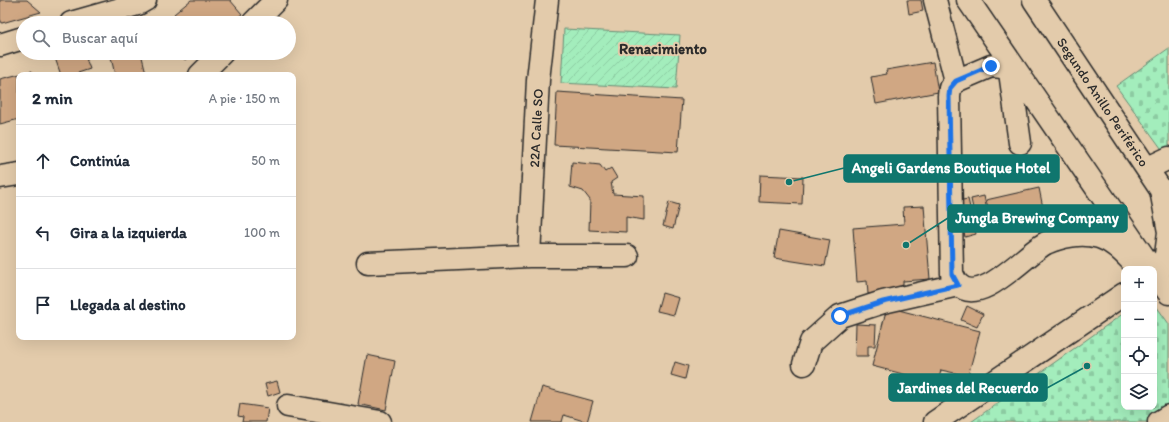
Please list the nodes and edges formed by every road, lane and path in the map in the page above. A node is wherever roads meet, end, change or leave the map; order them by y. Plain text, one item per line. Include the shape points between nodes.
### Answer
1 (146, 0) edge
2 (276, 0) edge
3 (547, 0) edge
4 (935, 0) edge
5 (968, 0) edge
6 (1034, 0) edge
7 (96, 16) edge
8 (260, 16) edge
9 (16, 40) edge
10 (0, 45) edge
11 (215, 60) edge
12 (203, 72) edge
13 (956, 81) junction
14 (1020, 143) dead end
15 (1169, 158) edge
16 (1148, 168) junction
17 (16, 174) edge
18 (0, 177) edge
19 (1165, 187) edge
20 (529, 256) junction
21 (627, 256) dead end
22 (368, 263) dead end
23 (1137, 266) edge
24 (1148, 266) edge
25 (1157, 272) edge
26 (958, 285) junction
27 (1121, 296) edge
28 (804, 364) dead end
29 (288, 406) dead end
30 (1169, 416) edge
31 (380, 422) edge
32 (935, 422) edge
33 (1159, 422) edge

1 - 7 street
2 - 8 street
3 - 20 street, 22A Calle SO via 538,80
4 - 13 street
5 - 24 street
6 - 16 street, Segundo Anillo Periférico
9 - 10 street
11 - 12 street
13 - 14 street via 991,66 1003,67 1010,72
13 - 26 street via 950,88 949,96 952,274
15 - 16 street
16 - 19 street, Segundo Anillo Periférico
17 - 18 street
19 - 25 street, Segundo Anillo Periférico via 1169,232 1166,255
20 - 21 street
20 - 22 street
23 - 26 street via 1112,243 1099,237 1081,234 1045,244 986,287 969,290
26 - 28 street via 883,302 840,316 811,342
27 - 32 street
29 - 31 street
30 - 33 street

